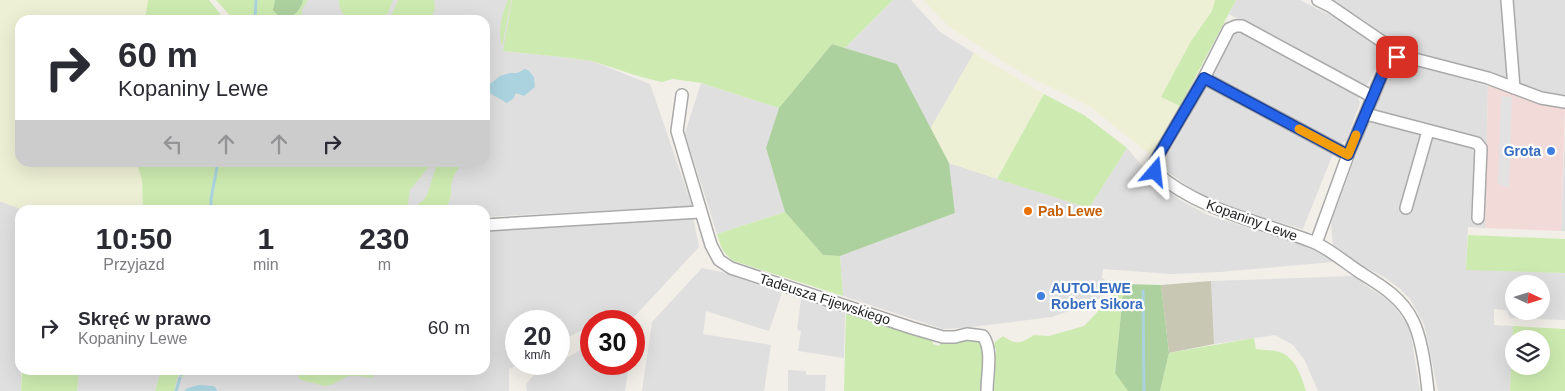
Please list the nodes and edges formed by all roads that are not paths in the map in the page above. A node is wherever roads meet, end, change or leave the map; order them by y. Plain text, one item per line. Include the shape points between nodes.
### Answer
1 (1318, 0) edge
2 (1508, 0) edge
3 (1397, 57) junction
4 (1204, 78) junction
5 (1514, 88) junction
6 (682, 95) dead end
7 (1373, 97) junction
8 (1565, 102) edge
9 (1366, 114) junction
10 (1428, 131) junction
11 (1348, 155) junction
12 (1406, 208) dead end
13 (700, 212) junction
14 (1478, 218) dead end
15 (490, 224) edge
16 (1316, 243) junction
17 (987, 391) edge
18 (1428, 391) edge

1 - 3 street via 1393,49
2 - 5 street
3 - 5 street via 1488,78
3 - 7 street, Kopaniny Lewe via 1387,63
4 - 7 street, Kopaniny Lewe via 1229,29 1242,26
4 - 11 street
4 - 16 street, Kopaniny Lewe via 1154,163 1155,172 1201,202 1238,218
5 - 8 street
6 - 13 street, Tadeusza Fijewskiego via 677,131
7 - 9 street, Kopaniny Lewe
9 - 10 street
9 - 11 street, Kopaniny Lewe
10 - 12 street
10 - 14 street via 1477,143 1481,148
11 - 16 street, Kopaniny Lewe
13 - 15 street
13 - 17 street, Tadeusza Fijewskiego via 719,260 731,268 944,337 983,336 988,349
16 - 18 street, Kopaniny Lewe via 1386,288 1405,306 1414,323

